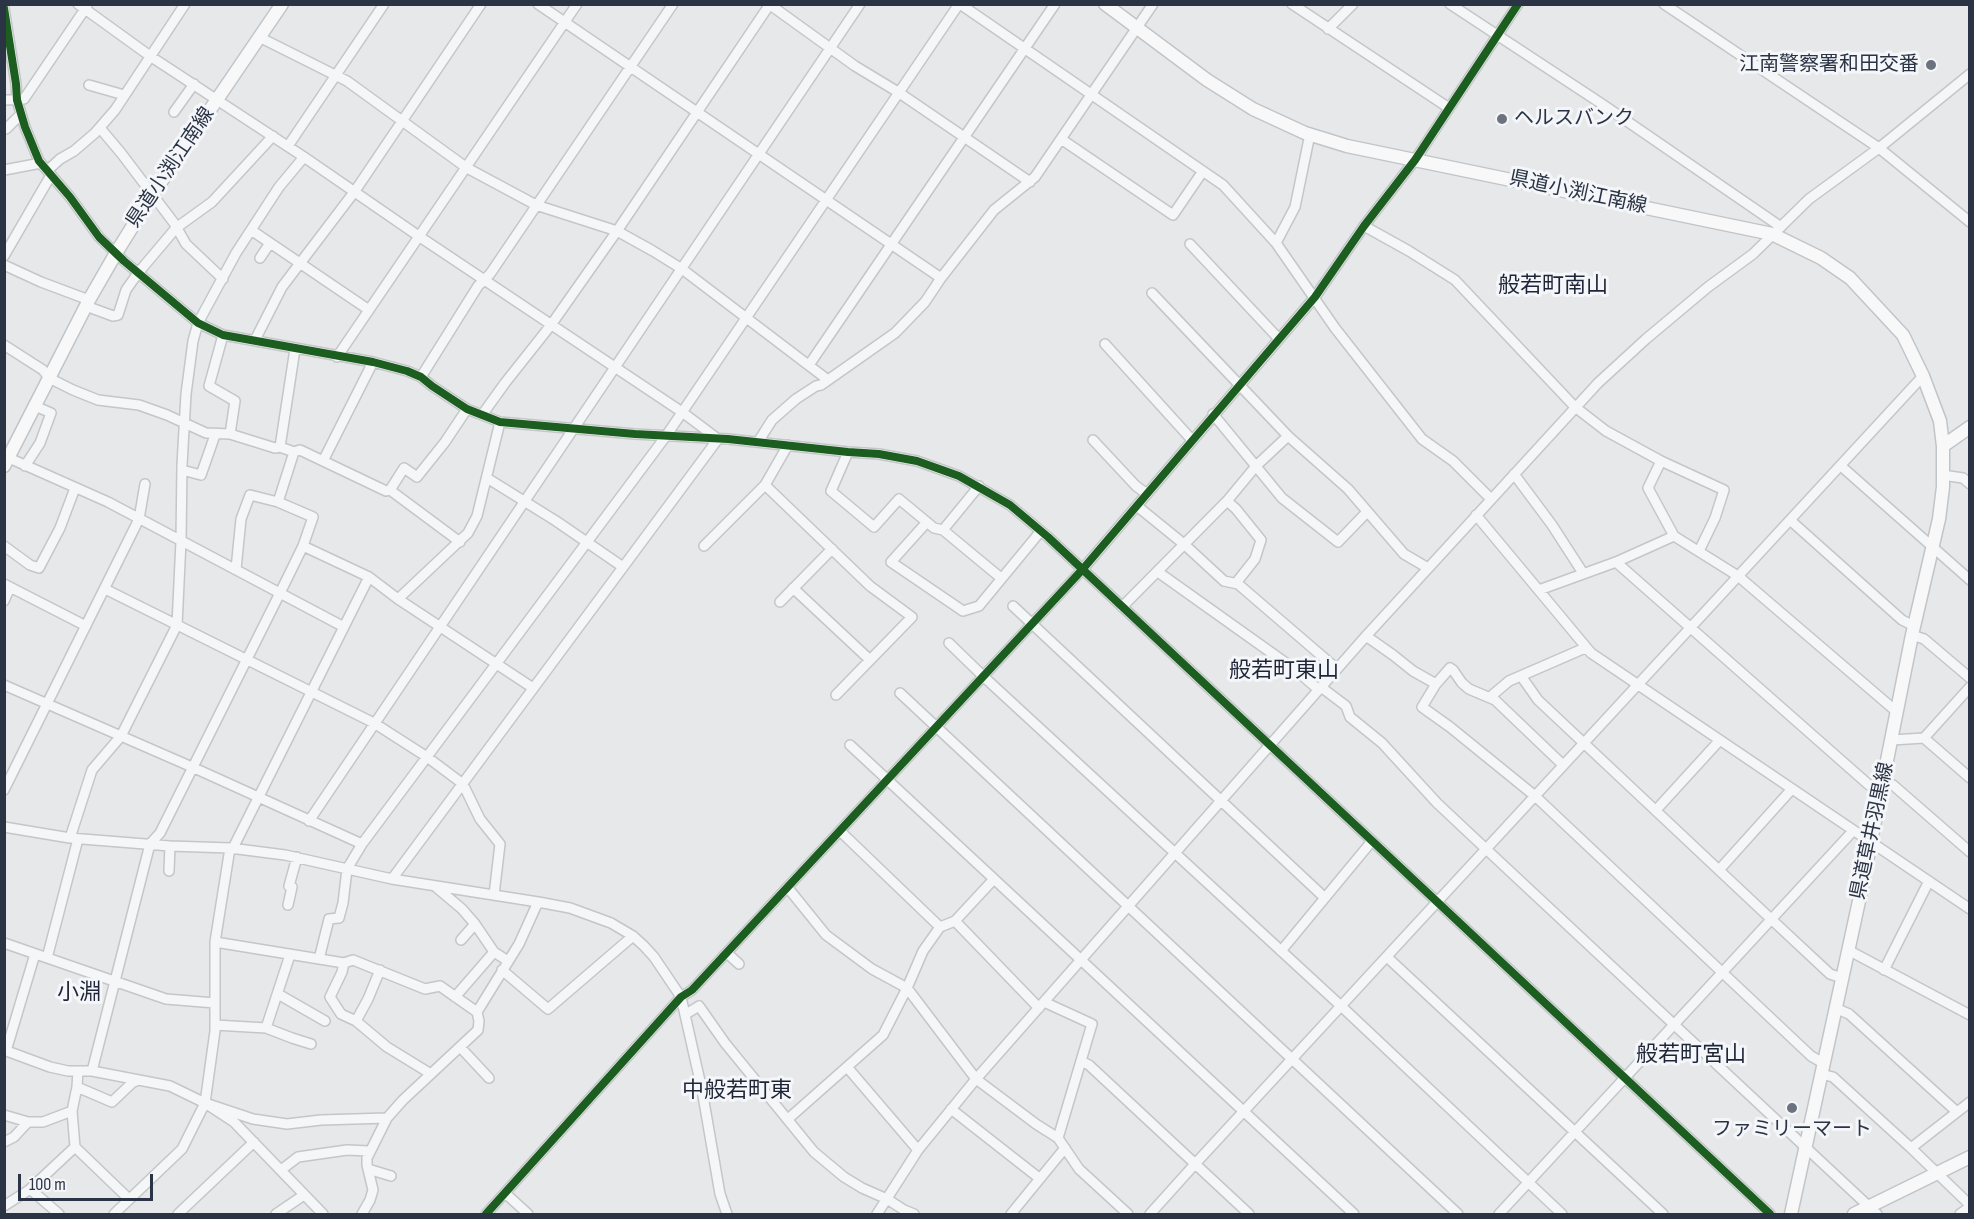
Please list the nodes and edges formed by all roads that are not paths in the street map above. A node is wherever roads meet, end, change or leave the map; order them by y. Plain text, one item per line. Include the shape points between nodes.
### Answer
1 (185, 4) edge
2 (282, 4) edge
3 (384, 4) edge
4 (482, 4) edge
5 (538, 4) edge
6 (577, 4) edge
7 (673, 4) edge
8 (860, 4) edge
9 (960, 4) edge
10 (1055, 4) edge
11 (1105, 4) edge
12 (1153, 4) edge
13 (1353, 4) edge
14 (1450, 4) edge
15 (1518, 4) edge
16 (1664, 4) edge
17 (769, 5) edge
18 (84, 6) edge
19 (1299, 6) edge
20 (4, 8) edge
21 (564, 23) junction
22 (1137, 29) junction
23 (1328, 29) junction
24 (1498, 36) junction
25 (261, 38) junction
26 (831, 48) junction
27 (1026, 49) junction
28 (150, 56) junction
29 (631, 67) junction
30 (1970, 74) edge
31 (337, 75) junction
32 (194, 84) junction
33 (89, 85) dead end
34 (898, 92) junction
35 (1092, 94) junction
36 (124, 95) junction
37 (217, 99) junction
38 (4, 100) edge
39 (17, 100) junction
40 (1449, 108) junction
41 (174, 112) dead end
42 (698, 113) junction
43 (21, 114) junction
44 (403, 122) junction
45 (100, 128) junction
46 (6, 129) dead end
47 (1310, 134) junction
48 (273, 136) junction
49 (965, 137) junction
50 (1061, 139) junction
51 (288, 146) junction
52 (1879, 148) junction
53 (758, 154) junction
54 (304, 157) junction
55 (1415, 160) junction
56 (467, 168) junction
57 (47, 169) junction
58 (4, 170) edge
59 (1203, 171) junction
60 (1030, 182) junction
61 (355, 191) junction
62 (152, 195) junction
63 (826, 199) junction
64 (536, 205) junction
65 (1970, 222) edge
66 (1364, 226) junction
67 (176, 228) junction
68 (251, 230) junction
69 (1776, 230) junction
70 (617, 231) junction
71 (420, 237) junction
72 (270, 243) junction
73 (1276, 243) junction
74 (892, 244) junction
75 (1190, 244) dead end
76 (116, 253) junction
77 (4, 256) edge
78 (261, 258) dead end
79 (4, 265) edge
80 (300, 265) junction
81 (682, 268) junction
82 (138, 273) junction
83 (941, 278) junction
84 (223, 279) junction
85 (484, 280) junction
86 (1152, 293) dead end
87 (1315, 297) junction
88 (87, 303) junction
89 (369, 310) junction
90 (745, 317) junction
91 (198, 323) junction
92 (551, 325) junction
93 (223, 335) junction
94 (1279, 339) junction
95 (255, 340) junction
96 (1105, 344) dead end
97 (4, 345) edge
98 (296, 349) junction
99 (337, 357) junction
100 (373, 362) junction
101 (809, 365) junction
102 (614, 367) junction
103 (1923, 376) junction
104 (421, 377) junction
105 (49, 378) junction
106 (828, 380) junction
107 (1240, 384) junction
108 (35, 406) junction
109 (1575, 407) junction
110 (467, 409) junction
111 (682, 412) junction
112 (1213, 414) junction
113 (482, 415) junction
114 (500, 422) junction
115 (185, 423) junction
116 (1970, 426) edge
117 (573, 428) junction
118 (230, 434) junction
119 (214, 435) junction
120 (666, 436) junction
121 (1288, 436) junction
122 (718, 439) junction
123 (1093, 440) dead end
124 (1192, 440) junction
125 (758, 442) junction
126 (788, 445) junction
127 (1943, 446) junction
128 (280, 447) junction
129 (294, 452) junction
130 (848, 452) junction
131 (323, 461) junction
132 (7, 462) edge
133 (1661, 462) junction
134 (25, 466) junction
135 (1256, 466) junction
136 (1841, 466) junction
137 (182, 470) junction
138 (1514, 474) junction
139 (1942, 475) junction
140 (487, 478) junction
141 (145, 484) dead end
142 (1970, 484) edge
143 (765, 485) junction
144 (979, 486) junction
145 (75, 488) junction
146 (390, 490) junction
147 (1147, 494) junction
148 (1491, 499) junction
149 (525, 500) junction
150 (1227, 501) junction
151 (278, 502) junction
152 (1137, 506) junction
153 (1367, 512) junction
154 (1476, 515) junction
155 (139, 519) junction
156 (1790, 520) junction
157 (927, 522) junction
158 (943, 530) junction
159 (1040, 532) junction
160 (1674, 536) junction
161 (181, 541) junction
162 (460, 542) junction
163 (588, 542) junction
164 (1185, 545) junction
165 (4, 546) edge
166 (303, 546) junction
167 (704, 546) dead end
168 (1932, 548) junction
169 (832, 549) junction
170 (1699, 551) junction
171 (1616, 562) junction
172 (623, 567) junction
173 (1428, 568) junction
174 (236, 569) junction
175 (1082, 570) junction
176 (1158, 572) junction
177 (1583, 573) junction
178 (1738, 576) junction
179 (369, 577) junction
180 (1001, 578) junction
181 (1970, 580) edge
182 (1236, 583) junction
183 (7, 585) edge
184 (793, 588) junction
185 (105, 589) junction
186 (1539, 590) junction
187 (280, 593) junction
188 (398, 599) junction
189 (4, 601) edge
190 (780, 602) dead end
191 (1013, 606) dead end
192 (1122, 607) junction
193 (1032, 624) junction
194 (177, 625) junction
195 (86, 626) junction
196 (344, 627) junction
197 (441, 627) junction
198 (1691, 627) junction
199 (1913, 630) junction
200 (1366, 636) junction
201 (949, 643) dead end
202 (1585, 648) junction
203 (247, 659) junction
204 (870, 660) junction
205 (496, 662) junction
206 (1337, 669) junction
207 (1521, 676) junction
208 (984, 677) junction
209 (1970, 678) edge
210 (1436, 684) junction
211 (4, 686) edge
212 (1637, 686) junction
213 (1970, 687) edge
214 (533, 688) junction
215 (1320, 688) junction
216 (311, 693) junction
217 (900, 693) dead end
218 (836, 694) dead end
219 (1490, 698) junction
220 (47, 704) junction
221 (1897, 712) junction
222 (374, 723) junction
223 (936, 727) junction
224 (121, 736) junction
225 (1924, 738) junction
226 (1720, 740) junction
227 (1892, 740) junction
228 (1584, 743) junction
229 (850, 745) dead end
230 (1269, 746) junction
231 (427, 757) junction
232 (1563, 765) junction
233 (192, 767) junction
234 (1970, 778) edge
235 (888, 780) junction
236 (463, 784) junction
237 (1883, 787) junction
238 (4, 790) edge
239 (1791, 790) junction
240 (1535, 796) junction
241 (258, 798) junction
242 (1221, 801) junction
243 (1656, 810) junction
244 (309, 821) junction
245 (4, 827) edge
246 (840, 831) junction
247 (1852, 832) junction
248 (74, 839) junction
249 (1372, 841) junction
250 (1870, 842) junction
251 (150, 844) junction
252 (362, 844) junction
253 (170, 846) junction
254 (232, 848) junction
255 (1486, 849) junction
256 (1970, 852) edge
257 (1174, 854) junction
258 (297, 857) junction
259 (347, 869) junction
260 (1719, 870) junction
261 (169, 871) dead end
262 (392, 879) junction
263 (994, 879) junction
264 (1929, 881) junction
265 (436, 887) junction
266 (788, 888) junction
267 (494, 895) junction
268 (1325, 898) junction
269 (538, 902) junction
270 (1438, 902) junction
271 (288, 905) dead end
272 (1128, 906) junction
273 (1970, 909) edge
274 (1771, 919) junction
275 (955, 921) junction
276 (475, 924) junction
277 (940, 927) junction
278 (633, 936) junction
279 (460, 940) dead end
280 (215, 942) junction
281 (4, 943) edge
282 (1848, 950) junction
283 (1281, 951) junction
284 (494, 952) junction
285 (727, 953) junction
286 (35, 954) junction
287 (290, 955) junction
288 (1387, 957) junction
289 (47, 958) junction
290 (319, 959) junction
291 (1081, 959) junction
292 (508, 961) junction
293 (344, 963) junction
294 (739, 964) dead end
295 (380, 970) junction
296 (502, 970) junction
297 (1884, 970) junction
298 (1722, 973) junction
299 (1842, 978) junction
300 (116, 981) junction
301 (907, 988) junction
302 (278, 994) junction
303 (455, 997) junction
304 (681, 997) junction
305 (214, 1003) junction
306 (1041, 1005) junction
307 (1341, 1006) junction
308 (1835, 1008) junction
309 (477, 1012) junction
310 (686, 1014) junction
311 (1970, 1015) edge
312 (325, 1021) dead end
313 (356, 1021) junction
314 (215, 1025) junction
315 (1674, 1026) junction
316 (266, 1028) junction
317 (311, 1044) dead end
318 (460, 1047) junction
319 (5, 1051) edge
320 (1292, 1059) junction
321 (1081, 1061) junction
322 (847, 1067) junction
323 (1822, 1068) junction
324 (78, 1071) junction
325 (92, 1071) junction
326 (431, 1074) junction
327 (489, 1078) dead end
328 (1626, 1078) junction
329 (976, 1079) junction
330 (138, 1080) junction
331 (77, 1087) junction
332 (1970, 1102) edge
333 (206, 1103) junction
334 (951, 1109) junction
335 (1244, 1111) junction
336 (72, 1112) junction
337 (1957, 1112) junction
338 (4, 1115) edge
339 (387, 1118) junction
340 (788, 1119) junction
341 (28, 1122) junction
342 (1576, 1132) junction
343 (1058, 1138) junction
344 (4, 1142) edge
345 (254, 1142) junction
346 (75, 1147) junction
347 (1065, 1148) junction
348 (1805, 1148) junction
349 (1911, 1148) junction
350 (918, 1150) junction
351 (369, 1151) junction
352 (1970, 1157) edge
353 (1195, 1164) junction
354 (368, 1169) junction
355 (281, 1170) junction
356 (1937, 1174) junction
357 (391, 1176) dead end
358 (1039, 1178) junction
359 (1528, 1183) junction
360 (30, 1189) junction
361 (505, 1193) junction
362 (304, 1195) junction
363 (129, 1199) junction
364 (887, 1199) junction
365 (4, 1206) edge
366 (1967, 1210) edge
367 (1874, 1211) edge
368 (59, 1215) edge
369 (114, 1215) edge
370 (178, 1215) edge
371 (276, 1215) edge
372 (323, 1215) edge
373 (362, 1215) edge
374 (486, 1215) edge
375 (528, 1215) edge
376 (727, 1215) edge
377 (877, 1215) edge
378 (914, 1215) edge
379 (1011, 1215) edge
380 (1128, 1215) edge
381 (1150, 1215) edge
382 (1249, 1215) edge
383 (1354, 1215) edge
384 (1458, 1215) edge
385 (1499, 1215) edge
386 (1562, 1215) edge
387 (1663, 1215) edge
388 (1770, 1215) edge
389 (1791, 1215) edge
390 (1854, 1215) edge

1 - 28 street
2 - 25 main road, 県道小渕江南線
3 - 31 street
4 - 44 street
5 - 21 street
6 - 21 street
7 - 29 street
8 - 26 street
9 - 27 street
9 - 34 street
10 - 27 street
11 - 22 main road, 県道小渕江南線
12 - 22 street
13 - 23 street
14 - 24 street
15 - 24 street
16 - 52 street
17 - 26 street
17 - 42 street
18 - 28 street
18 - 39 street via 24,99
19 - 23 street
20 - 39 street
21 - 29 street
21 - 56 street
22 - 35 street
22 - 47 main road, 県道小渕江南線 via 1253,109
23 - 40 street
24 - 40 street
24 - 69 street
25 - 31 street
25 - 37 main road, 県道小渕江南線
26 - 34 street
26 - 53 street
27 - 35 street
27 - 49 street
28 - 32 street
28 - 36 street
29 - 42 street
29 - 64 street
30 - 52 street
31 - 44 street
31 - 51 street
32 - 37 street
32 - 41 street
33 - 36 street
34 - 49 street
34 - 63 street
35 - 50 street
35 - 59 street
36 - 45 street
37 - 48 street
37 - 62 main road, 県道小渕江南線
38 - 39 street
39 - 43 street
40 - 55 street
42 - 53 street
42 - 70 street
43 - 46 street
43 - 57 street via 34,151
44 - 56 street
44 - 61 street
45 - 57 street
45 - 62 street
47 - 55 main road, 県道小渕江南線
47 - 73 street via 1295,207
48 - 51 street
48 - 67 street via 212,202
49 - 60 street
49 - 74 street
50 - 59 street via 1173,215
50 - 60 street
51 - 54 street
52 - 65 street
52 - 69 street
53 - 63 street
53 - 81 street
54 - 61 street
54 - 68 street
55 - 66 street
55 - 69 main road, 県道小渕江南線
56 - 64 street
56 - 71 street
57 - 58 street
57 - 76 street
57 - 77 street
59 - 73 street via 1223,185
60 - 83 street via 994,210
61 - 71 street
61 - 80 street
62 - 67 street
62 - 76 main road, 県道小渕江南線
63 - 74 street
63 - 90 street
64 - 70 street
64 - 85 street
66 - 87 street
66 - 109 street via 1455,280
67 - 82 street
67 - 84 street via 186,244
68 - 72 street
68 - 84 street
69 - 103 main road, 県道小渕江南線 via 1850,278 1904,335
69 - 109 street via 1753,254 1646,339
70 - 81 street
70 - 92 street
71 - 85 street
71 - 89 street
72 - 78 street
72 - 80 street
73 - 87 street
74 - 83 street
74 - 101 street
75 - 94 street
76 - 82 street
76 - 88 main road, 県道小渕江南線
79 - 88 street
80 - 89 street
80 - 95 street via 282,287
81 - 90 street
81 - 102 street
82 - 88 street via 126,290 118,315
82 - 91 street
83 - 106 street via 925,302 895,333
84 - 91 street
85 - 92 street
85 - 104 street
86 - 107 street
87 - 94 street
87 - 148 street via 1422,439 1454,461
88 - 105 main road, 県道小渕江南線
89 - 99 street
90 - 101 street
90 - 111 street
91 - 93 street
91 - 115 street
92 - 102 street
92 - 113 street
93 - 95 street
93 - 118 street via 209,386 235,401
94 - 107 street
95 - 98 street
96 - 124 street
97 - 105 street
98 - 99 street
98 - 128 street
99 - 100 street
100 - 104 street
100 - 131 street
101 - 106 street
102 - 111 street
102 - 117 street
103 - 127 main road, 県道小渕江南線 via 1940,421
103 - 136 street
104 - 110 street
105 - 108 main road, 県道小渕江南線
105 - 115 street via 98,400 139,405
106 - 125 street via 777,415
107 - 112 street
107 - 121 street
108 - 132 main road, 県道小渕江南線
108 - 134 street via 51,413 40,443
109 - 133 street via 1606,431
109 - 138 street
110 - 113 street
110 - 146 street via 420,479 404,468
111 - 120 street
111 - 122 street
112 - 124 street
112 - 135 street
113 - 114 street
114 - 117 street
114 - 140 street
115 - 119 street
115 - 137 street
116 - 127 main road
117 - 120 street
117 - 149 street
118 - 119 street
118 - 128 street
119 - 137 street via 201,475
120 - 122 street
120 - 163 street
121 - 135 street
121 - 153 street via 1348,489
122 - 125 street
122 - 172 street
123 - 147 street
124 - 147 street
125 - 126 street
126 - 130 street
126 - 143 street
127 - 139 main road, 県道草井羽黒線
128 - 129 street
129 - 131 street via 300,450
129 - 151 street
130 - 144 street via 917,461
130 - 157 street via 831,491 874,527 899,499
131 - 146 street
132 - 134 street
133 - 160 street via 1648,488
133 - 170 street via 1724,490
134 - 145 street
135 - 150 street
135 - 153 street via 1282,498 1338,542
136 - 156 street
136 - 168 street
137 - 161 street
138 - 148 street
138 - 177 street
139 - 142 street via 1963,478
139 - 168 main road, 県道草井羽黒線
140 - 149 street
140 - 162 street via 477,516
141 - 155 street
143 - 167 street
143 - 169 street
144 - 158 street
144 - 159 street via 1029,519
145 - 155 street
145 - 165 street via 39,568
146 - 162 street
147 - 152 street
148 - 154 street
149 - 163 street
149 - 197 street
150 - 164 street
150 - 182 street via 1261,540 1255,559
151 - 166 street via 313,517
151 - 174 street via 250,495 241,519
152 - 164 street
152 - 175 street
153 - 173 street via 1404,554
154 - 173 street
154 - 186 street
155 - 161 street
155 - 185 street
156 - 178 street
156 - 199 street
157 - 158 street
157 - 180 street via 891,562 963,611 979,606
158 - 180 street
159 - 175 street
159 - 180 street
160 - 170 street
160 - 171 street
161 - 174 street
161 - 194 street
162 - 188 street
163 - 172 street
163 - 205 street
164 - 176 street
164 - 182 street via 1224,581
166 - 179 street
166 - 187 street
168 - 181 street
168 - 199 main road, 県道草井羽黒線
169 - 184 street
169 - 204 street via 870,586 912,617
170 - 178 street
171 - 177 street
171 - 198 street
172 - 214 street
173 - 200 street
174 - 187 street
175 - 192 street
175 - 193 street
176 - 192 street
176 - 215 street
177 - 186 street
178 - 198 street
178 - 221 street
179 - 188 street
179 - 196 street
182 - 206 street
183 - 189 street
183 - 195 street
184 - 190 street
184 - 204 street
185 - 194 street
185 - 195 street
186 - 202 street
187 - 196 street
187 - 203 street
188 - 197 street
191 - 193 street
192 - 230 street
193 - 208 street
193 - 242 street
194 - 203 street
194 - 224 street
195 - 220 street
196 - 216 street
197 - 205 street
197 - 222 street
198 - 212 street
198 - 237 street via 1869,785
199 - 209 street
199 - 221 main road, 県道草井羽黒線
200 - 206 street
200 - 210 street
201 - 208 street
202 - 207 street
202 - 212 street
203 - 216 street
203 - 233 street
204 - 218 street
205 - 214 street
205 - 231 street
206 - 215 street
207 - 219 street
207 - 228 street via 1538,700
208 - 223 street
208 - 257 street
210 - 219 street via 1450,668 1469,689
210 - 240 street via 1422,707
211 - 220 street
212 - 226 street
212 - 228 street
213 - 225 street
214 - 236 street
215 - 230 street
215 - 255 street via 1346,706 1350,717 1382,743
216 - 222 street
216 - 241 street
217 - 223 street
219 - 232 street
220 - 224 street
220 - 238 street
221 - 227 main road, 県道草井羽黒線
222 - 231 street
222 - 244 street
223 - 235 street
223 - 272 street
224 - 233 street
224 - 248 street via 92,770
225 - 227 street
225 - 234 street
226 - 239 street
226 - 243 street
227 - 237 main road, 県道草井羽黒線
228 - 232 street
228 - 243 street
229 - 235 street
230 - 242 street
230 - 249 street
231 - 236 street
231 - 252 street
232 - 240 street
233 - 241 street
233 - 251 street via 160,833
235 - 246 street
235 - 263 street
236 - 262 street
236 - 267 street via 480,819 500,844
237 - 250 main road, 県道草井羽黒線
237 - 256 street via 1893,785
239 - 247 street
239 - 260 street
240 - 255 street
240 - 298 street
241 - 244 street
241 - 254 street
242 - 257 street
242 - 268 street
243 - 260 street
244 - 252 street
245 - 248 street
246 - 266 street
246 - 277 street
247 - 250 street
247 - 274 street
248 - 251 street
248 - 289 street
249 - 268 street
249 - 270 street
250 - 264 street
250 - 282 main road, 県道草井羽黒線
251 - 253 street
251 - 300 street
252 - 259 street
253 - 254 street
253 - 261 street
254 - 258 street
254 - 280 street
255 - 270 street
255 - 315 street
257 - 272 street
257 - 283 street
258 - 259 street
258 - 271 street
259 - 262 street
259 - 290 street via 339,918 329,919
260 - 274 street
262 - 265 street
263 - 275 street
263 - 291 street
264 - 273 street
264 - 297 street
265 - 267 street
265 - 276 street
266 - 285 street
266 - 301 street via 826,935 872,969
267 - 269 street
268 - 283 street
269 - 278 street via 593,915
269 - 292 street
270 - 288 street
270 - 328 street
272 - 291 street
272 - 320 street
274 - 298 street
274 - 299 street via 1830,974
275 - 277 street
275 - 306 street
276 - 279 street
276 - 284 street
277 - 301 street via 923,951
278 - 296 street via 548,1009
278 - 304 street via 654,957
280 - 287 street
280 - 305 street
281 - 286 street
282 - 297 street
282 - 299 main road, 県道草井羽黒線
283 - 307 street
284 - 292 street
284 - 303 street
285 - 294 street
285 - 304 street
286 - 289 street
286 - 319 street
287 - 290 street
287 - 302 street
288 - 307 street
288 - 342 street
289 - 300 street
290 - 293 street
291 - 306 street
291 - 335 street
292 - 296 street
293 - 295 street via 353,960
293 - 313 street via 330,997 341,1014
295 - 303 street via 424,989 440,986
295 - 313 street
296 - 309 street
297 - 311 street
298 - 315 street
298 - 323 street
299 - 308 main road, 県道草井羽黒線
300 - 305 street via 166,999
300 - 325 street
301 - 322 street via 883,1035
301 - 329 street
302 - 312 street
302 - 316 street
303 - 309 street
304 - 310 street
304 - 361 street
305 - 314 street
306 - 321 street via 1092,1024
306 - 329 street
307 - 320 street
307 - 359 street
308 - 323 main road, 県道草井羽黒線
308 - 337 street via 1849,1014
309 - 318 street via 478,1030
310 - 340 street via 699,1006
310 - 376 street
313 - 326 street via 387,1047
314 - 316 street
314 - 333 street
315 - 328 street
315 - 348 street
316 - 317 street
318 - 326 street
318 - 327 street
319 - 324 street via 50,1067
320 - 335 street
320 - 384 street
321 - 343 street
321 - 353 street
322 - 340 street
322 - 350 street
323 - 348 main road, 県道草井羽黒線
323 - 349 street
324 - 325 street
324 - 331 street
325 - 330 street
326 - 339 street
328 - 342 street
328 - 388 street
329 - 334 street
329 - 343 street
330 - 331 street via 112,1102
330 - 333 street via 170,1086
331 - 336 street
332 - 337 street
333 - 339 street via 253,1119 286,1124
333 - 345 street
333 - 363 street via 182,1149
334 - 350 street
334 - 358 street
335 - 353 street
335 - 383 street
336 - 341 street via 43,1122
336 - 346 street
337 - 349 street
338 - 341 street
339 - 351 street
340 - 364 street via 814,1152 844,1177
341 - 344 street
342 - 359 street
342 - 387 street
343 - 347 street
345 - 355 street
345 - 370 street
346 - 360 street
346 - 363 street
347 - 358 street
347 - 380 street via 1079,1169
348 - 367 street
348 - 389 main road, 県道草井羽黒線
349 - 356 street
350 - 364 street
351 - 354 street
351 - 355 street via 298,1157
352 - 356 main road
353 - 381 street
353 - 382 street
354 - 357 street
354 - 373 street via 374,1190
355 - 362 street
356 - 366 street
356 - 367 main road
358 - 379 street
359 - 385 street
359 - 386 street
360 - 365 street
360 - 368 street
361 - 374 street
361 - 375 street
362 - 371 street
362 - 372 street
363 - 369 street
364 - 377 street
364 - 378 street
367 - 390 main road

